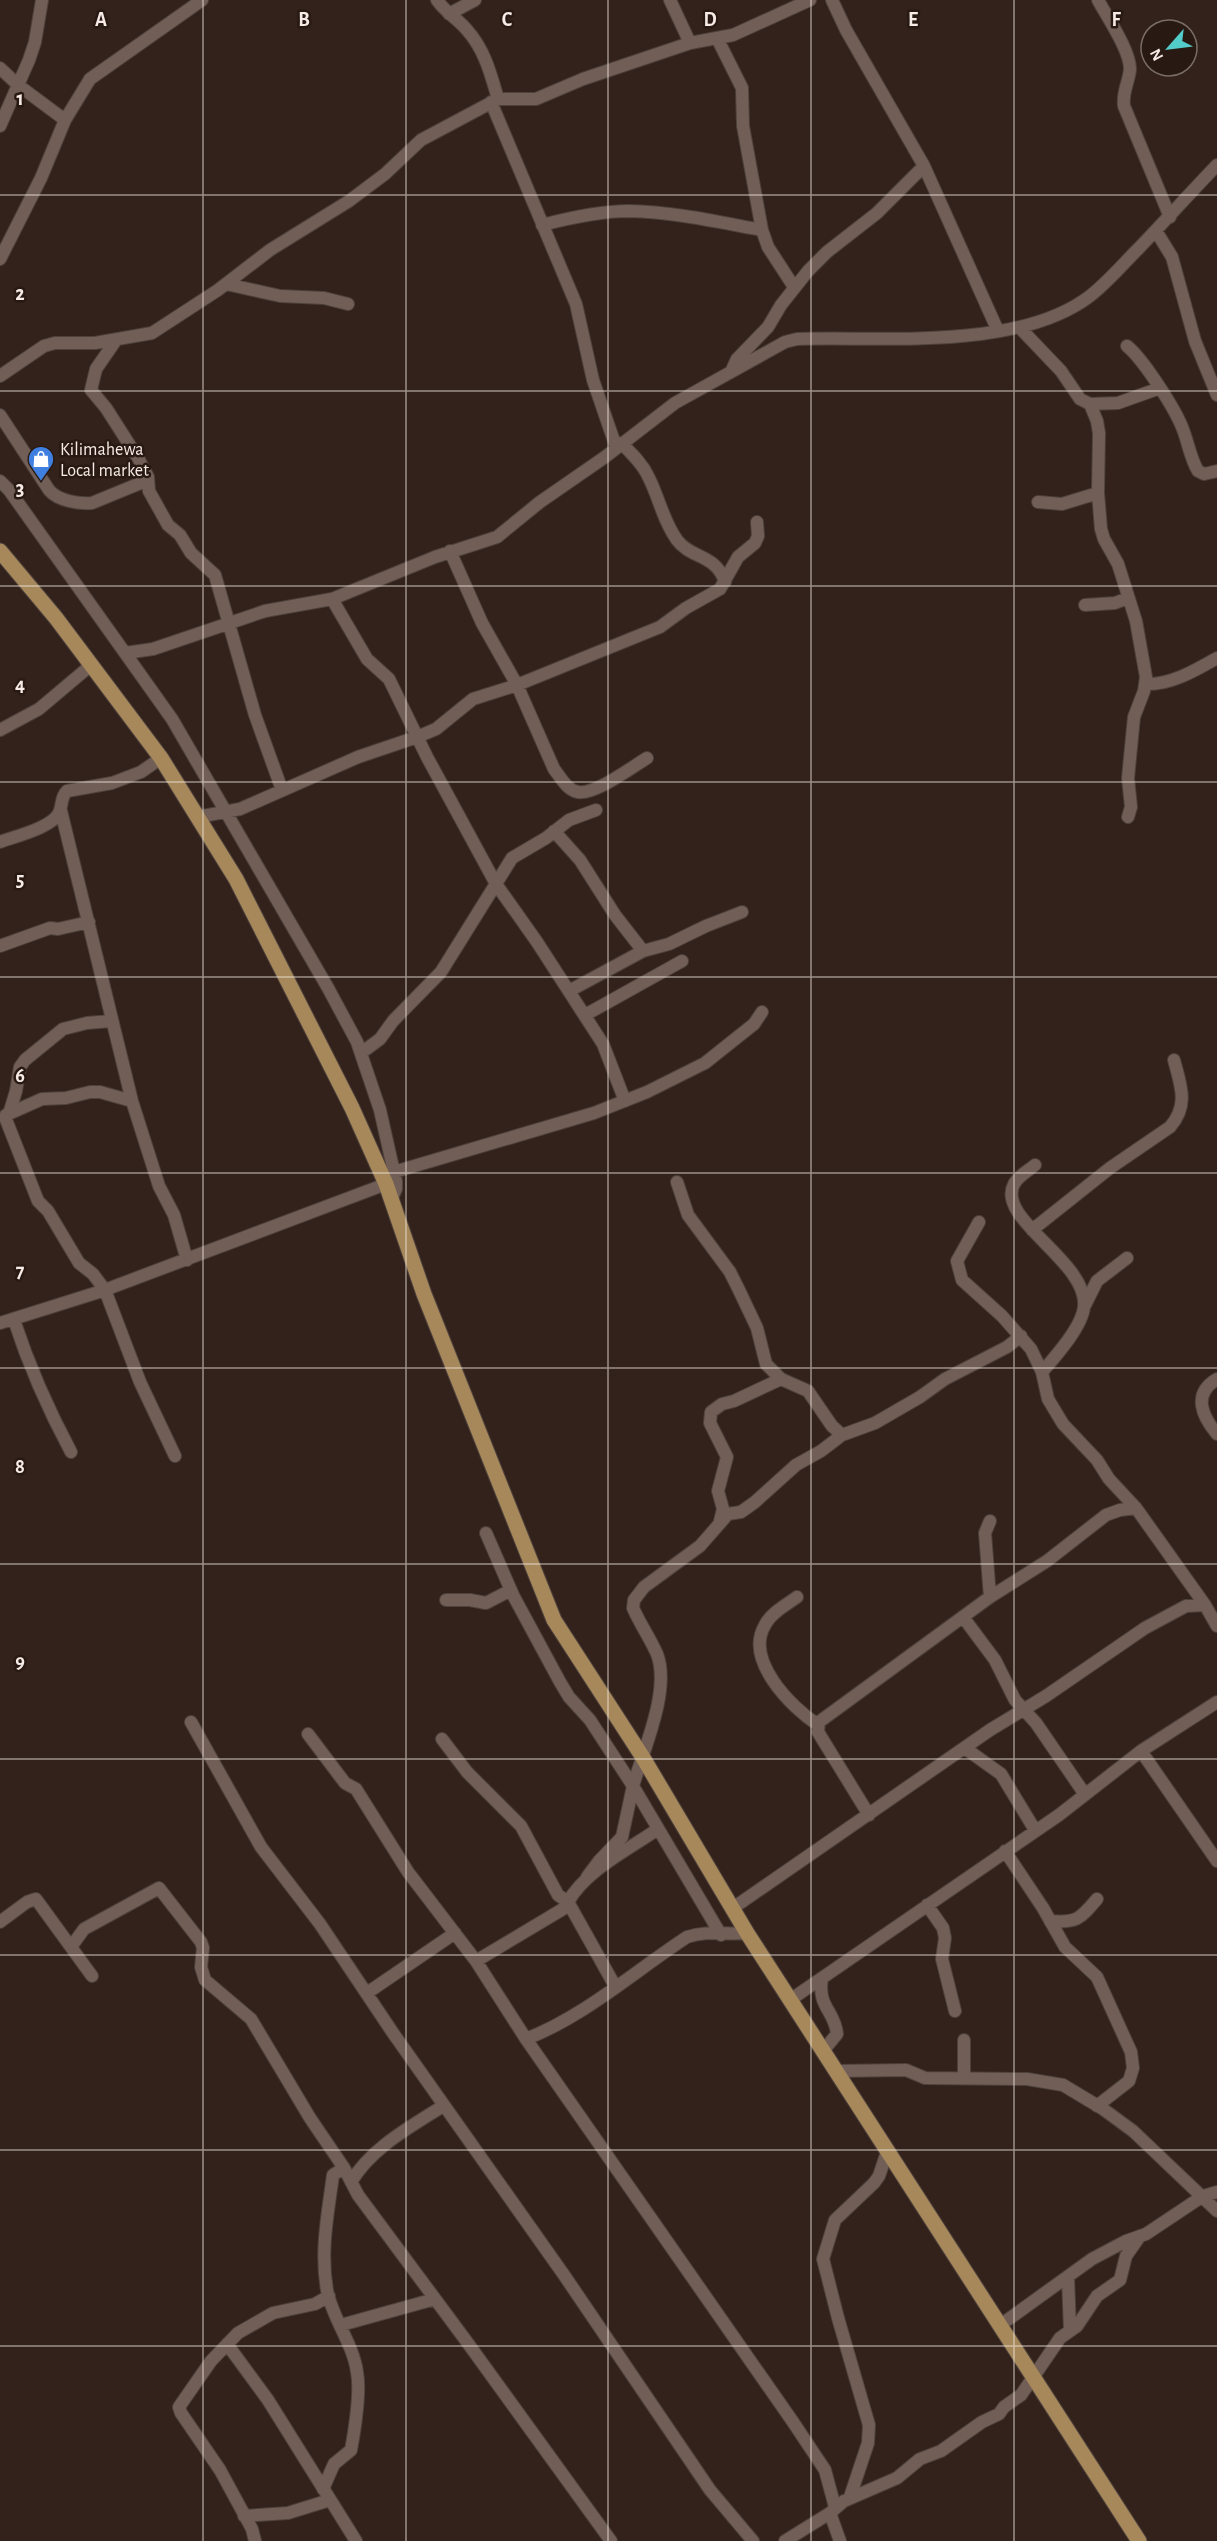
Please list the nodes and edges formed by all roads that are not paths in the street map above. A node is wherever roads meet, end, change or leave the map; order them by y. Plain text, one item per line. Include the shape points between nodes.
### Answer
1 (42, 0) edge
2 (202, 0) edge
3 (437, 0) edge
4 (475, 0) edge
5 (670, 0) edge
6 (810, 0) edge
7 (832, 0) edge
8 (1098, 0) edge
9 (790, 4) edge
10 (449, 14) junction
11 (717, 38) junction
12 (690, 43) junction
13 (0, 69) edge
14 (18, 85) junction
15 (494, 101) junction
16 (65, 120) junction
17 (0, 126) edge
18 (1217, 165) edge
19 (924, 166) junction
20 (1170, 217) junction
21 (542, 225) junction
22 (762, 230) junction
23 (1156, 231) junction
24 (0, 259) edge
25 (226, 284) junction
26 (794, 287) junction
27 (348, 304) dead end
28 (1020, 328) junction
29 (998, 331) junction
30 (116, 340) junction
31 (1127, 346) dead end
32 (732, 371) junction
33 (0, 376) edge
34 (1160, 388) junction
35 (1217, 394) edge
36 (1090, 404) junction
37 (0, 415) edge
38 (618, 445) junction
39 (1217, 471) edge
40 (148, 480) junction
41 (0, 481) edge
42 (1098, 493) junction
43 (1038, 502) dead end
44 (757, 522) dead end
45 (0, 551) edge
46 (450, 551) junction
47 (725, 582) junction
48 (1128, 598) junction
49 (332, 599) junction
50 (1085, 605) dead end
51 (228, 624) junction
52 (125, 653) junction
53 (1217, 658) edge
54 (90, 666) junction
55 (1146, 684) junction
56 (517, 686) junction
57 (0, 730) edge
58 (417, 737) junction
59 (161, 758) junction
60 (647, 758) dead end
61 (282, 790) junction
62 (596, 810) dead end
63 (61, 811) junction
64 (225, 813) junction
65 (198, 816) junction
66 (1128, 818) dead end
67 (554, 831) junction
68 (0, 842) edge
69 (496, 884) junction
70 (742, 912) dead end
71 (89, 922) junction
72 (0, 946) edge
73 (643, 951) junction
74 (682, 962) dead end
75 (569, 991) junction
76 (762, 1012) dead end
77 (585, 1015) junction
78 (111, 1021) junction
79 (361, 1053) junction
80 (1174, 1060) dead end
81 (132, 1101) junction
82 (625, 1101) junction
83 (4, 1116) edge
84 (1035, 1165) dead end
85 (390, 1178) junction
86 (677, 1182) dead end
87 (979, 1221) dead end
88 (1032, 1230) junction
89 (1127, 1258) dead end
90 (187, 1260) junction
91 (105, 1290) junction
92 (1084, 1306) junction
93 (14, 1320) junction
94 (0, 1323) edge
95 (1021, 1336) junction
96 (1042, 1372) junction
97 (781, 1379) junction
98 (1217, 1379) edge
99 (1217, 1434) edge
100 (842, 1435) junction
101 (71, 1452) dead end
102 (175, 1456) dead end
103 (1136, 1508) junction
104 (720, 1521) junction
105 (990, 1521) dead end
106 (486, 1533) dead end
107 (511, 1590) junction
108 (797, 1597) dead end
109 (990, 1597) junction
110 (446, 1600) dead end
111 (1205, 1605) junction
112 (963, 1617) junction
113 (1217, 1626) edge
114 (1217, 1702) edge
115 (1025, 1709) junction
116 (191, 1722) dead end
117 (818, 1725) junction
118 (308, 1734) dead end
119 (442, 1739) dead end
120 (966, 1749) junction
121 (1141, 1751) junction
122 (642, 1756) junction
123 (633, 1786) junction
124 (1084, 1793) junction
125 (869, 1815) junction
126 (658, 1829) junction
127 (1035, 1830) junction
128 (1005, 1851) junction
129 (1217, 1861) edge
130 (588, 1878) junction
131 (1097, 1899) dead end
132 (568, 1904) junction
133 (927, 1905) junction
134 (733, 1908) junction
135 (1050, 1921) junction
136 (0, 1922) edge
137 (747, 1933) junction
138 (455, 1934) junction
139 (721, 1935) junction
140 (72, 1947) junction
141 (476, 1961) junction
142 (92, 1976) dead end
143 (822, 1978) junction
144 (615, 1986) junction
145 (366, 1993) junction
146 (790, 2000) junction
147 (955, 2010) dead end
148 (526, 2039) junction
149 (964, 2040) dead end
150 (823, 2051) junction
151 (836, 2071) junction
152 (964, 2077) junction
153 (443, 2106) junction
154 (1097, 2106) junction
155 (886, 2152) junction
156 (344, 2168) junction
157 (351, 2182) junction
158 (1217, 2192) edge
159 (1203, 2196) junction
160 (1217, 2211) edge
161 (1140, 2236) junction
162 (1068, 2277) junction
163 (329, 2296) junction
164 (435, 2299) junction
165 (340, 2325) junction
166 (999, 2326) junction
167 (1070, 2331) junction
168 (227, 2344) junction
169 (1034, 2378) junction
170 (323, 2489) junction
171 (850, 2498) junction
172 (330, 2500) junction
173 (833, 2510) junction
174 (244, 2516) junction
175 (255, 2541) edge
176 (356, 2541) edge
177 (611, 2541) edge
178 (753, 2541) edge
179 (785, 2541) edge
180 (840, 2541) edge
181 (1139, 2541) edge

1 - 14 street via 35,42
2 - 16 street via 90,80
3 - 10 street
4 - 10 street
5 - 12 street
6 - 9 street
7 - 19 street
8 - 20 street via 1126,56 1130,71 1124,106
9 - 11 street
10 - 15 street via 466,28 480,48 490,71
11 - 12 street
11 - 22 street via 742,88 743,126
12 - 15 street via 536,99
13 - 14 street
14 - 16 street
14 - 17 street
15 - 21 street
15 - 25 street via 421,140 363,190 270,250
16 - 24 street
18 - 20 street
19 - 26 street via 877,213 826,252
19 - 29 street
20 - 23 street
21 - 22 street via 628,211 708,219
21 - 38 street via 576,304 593,380
22 - 26 street via 768,248
23 - 28 street via 1088,297
23 - 35 street via 1172,257 1195,341
25 - 27 street
25 - 30 street via 152,333
26 - 32 street
28 - 29 street
28 - 36 street via 1061,371 1080,399
29 - 32 street via 925,338 797,339
30 - 33 street via 44,346
30 - 40 street via 96,369 91,390 138,458
31 - 34 street
32 - 38 street via 675,403
34 - 36 street via 1118,403
34 - 39 street via 1181,425 1198,471
36 - 42 street via 1099,433
37 - 40 street via 56,497 92,503
38 - 46 street via 497,537
38 - 47 street via 640,463 650,478 676,538 713,563
40 - 51 street via 149,491 168,525 215,575
41 - 52 street
42 - 43 street via 1062,504
42 - 48 street via 1104,539 1118,564
44 - 47 street via 755,543 738,557
45 - 54 main road
46 - 49 street
46 - 56 street via 482,623
47 - 56 street via 660,627
48 - 50 street via 1116,603
48 - 55 street via 1141,637
49 - 51 street via 265,611
49 - 58 street via 367,659 389,679
51 - 52 street via 153,649
51 - 61 street
52 - 64 street via 172,719
53 - 55 street via 1174,679
54 - 57 street via 39,709
54 - 59 main road
55 - 66 street via 1134,717
56 - 58 street via 473,699 436,729
56 - 60 street via 554,769 572,789 585,792 599,788
58 - 61 street
58 - 69 street
59 - 63 street via 121,780 67,791
59 - 65 main road
61 - 64 street
62 - 67 street via 569,820
63 - 68 street via 48,824
63 - 71 street
64 - 65 street
64 - 79 street via 328,988
65 - 85 main road via 242,891
67 - 69 street via 512,858
67 - 73 street via 580,860
69 - 75 street
69 - 79 street via 441,972 380,1039
70 - 73 street via 669,944
71 - 72 street via 50,928
71 - 78 street
73 - 75 street
74 - 77 street
75 - 77 street
76 - 82 street via 754,1024 705,1063
77 - 82 street via 603,1044
78 - 81 street
78 - 83 street via 63,1029 25,1060
79 - 85 street via 380,1110
80 - 88 street via 1183,1102 1176,1120
81 - 83 street via 90,1092 42,1099
81 - 90 street
82 - 85 street
83 - 91 street via 38,1202 48,1210 79,1263
84 - 88 street via 1015,1182 1011,1195
85 - 90 street
85 - 122 main road via 391,1200 424,1294 554,1620
86 - 97 street via 688,1215 730,1272 757,1328 766,1364
87 - 95 street via 957,1261 958,1274
88 - 92 street via 1077,1279
89 - 92 street via 1097,1281
90 - 91 street
91 - 93 street
91 - 102 street via 140,1382
92 - 96 street via 1061,1349
93 - 94 street
93 - 101 street via 45,1404
95 - 96 street
95 - 100 street via 875,1423
96 - 103 street via 1054,1412
97 - 100 street via 808,1391
97 - 104 street via 711,1412 710,1424 727,1457 718,1491 723,1509
98 - 99 street via 1207,1387 1201,1400 1203,1414
100 - 104 street via 796,1465 754,1503
103 - 109 street via 1106,1515 1047,1561
103 - 111 street
104 - 122 street via 700,1546 644,1587 634,1600 633,1608 659,1664 657,1712
105 - 109 street via 985,1533
106 - 107 street
107 - 110 street via 486,1603
107 - 123 street via 560,1682
108 - 117 street via 766,1622 760,1633 761,1656 764,1668 780,1689 802,1715
109 - 112 street
111 - 113 street
111 - 115 street via 1186,1606 1145,1629
112 - 115 street
112 - 117 street
114 - 121 street
115 - 120 street
115 - 124 street
116 - 145 street via 261,1847
117 - 125 street via 818,1732
118 - 138 street via 345,1783 356,1789 408,1872
119 - 132 street via 467,1772 521,1826 558,1895
120 - 125 street
120 - 127 street via 1001,1774
121 - 124 street
121 - 129 street
122 - 123 street
122 - 134 main road
123 - 126 street
123 - 130 street via 622,1837
124 - 127 street
125 - 134 street
126 - 130 street
126 - 139 street
127 - 128 street
128 - 133 street
128 - 135 street
130 - 132 street via 578,1886
131 - 135 street via 1079,1919
132 - 141 street
132 - 144 street
133 - 143 street
133 - 147 street via 943,1928 942,1959
134 - 137 main road
135 - 154 street via 1065,1947 1097,1977 1131,2052 1133,2068 1129,2081
136 - 140 street via 36,1899
137 - 139 street
137 - 146 main road
138 - 141 street
138 - 145 street
139 - 144 street via 705,1932 687,1937
140 - 142 street
140 - 156 street via 84,1929 159,1888 201,1942 205,1980 251,2019
141 - 148 street
143 - 146 street
143 - 150 street via 820,1996 837,2034
144 - 148 street via 592,2004
145 - 153 street
146 - 150 main road
148 - 173 street via 811,2449 829,2479
149 - 152 street
150 - 151 main road
151 - 152 street via 906,2070 925,2078
151 - 155 main road
152 - 154 street via 1027,2079 1063,2085
153 - 157 street via 378,2151
153 - 178 street via 710,2490
154 - 159 street via 1133,2131
155 - 166 main road
155 - 171 street via 879,2175 835,2220 823,2259 870,2425
156 - 157 street
156 - 163 street via 333,2175 325,2230 324,2264
157 - 164 street
158 - 159 street
159 - 160 street
159 - 161 street
161 - 162 street via 1092,2259
161 - 167 street via 1126,2256 1120,2280 1097,2296
162 - 166 street
162 - 167 street
163 - 165 street
163 - 168 street via 315,2304 273,2313
164 - 165 street
164 - 177 street
165 - 170 street via 357,2370 358,2389 351,2450 334,2464
166 - 169 main road
167 - 169 street via 1060,2338
168 - 170 street via 268,2400
168 - 174 street via 181,2402 179,2410 220,2470
169 - 171 street via 999,2414 941,2451 920,2458 897,2478
169 - 181 main road
170 - 172 street
171 - 173 street
172 - 174 street via 288,2513
172 - 176 street
173 - 179 street
173 - 180 street
174 - 175 street

